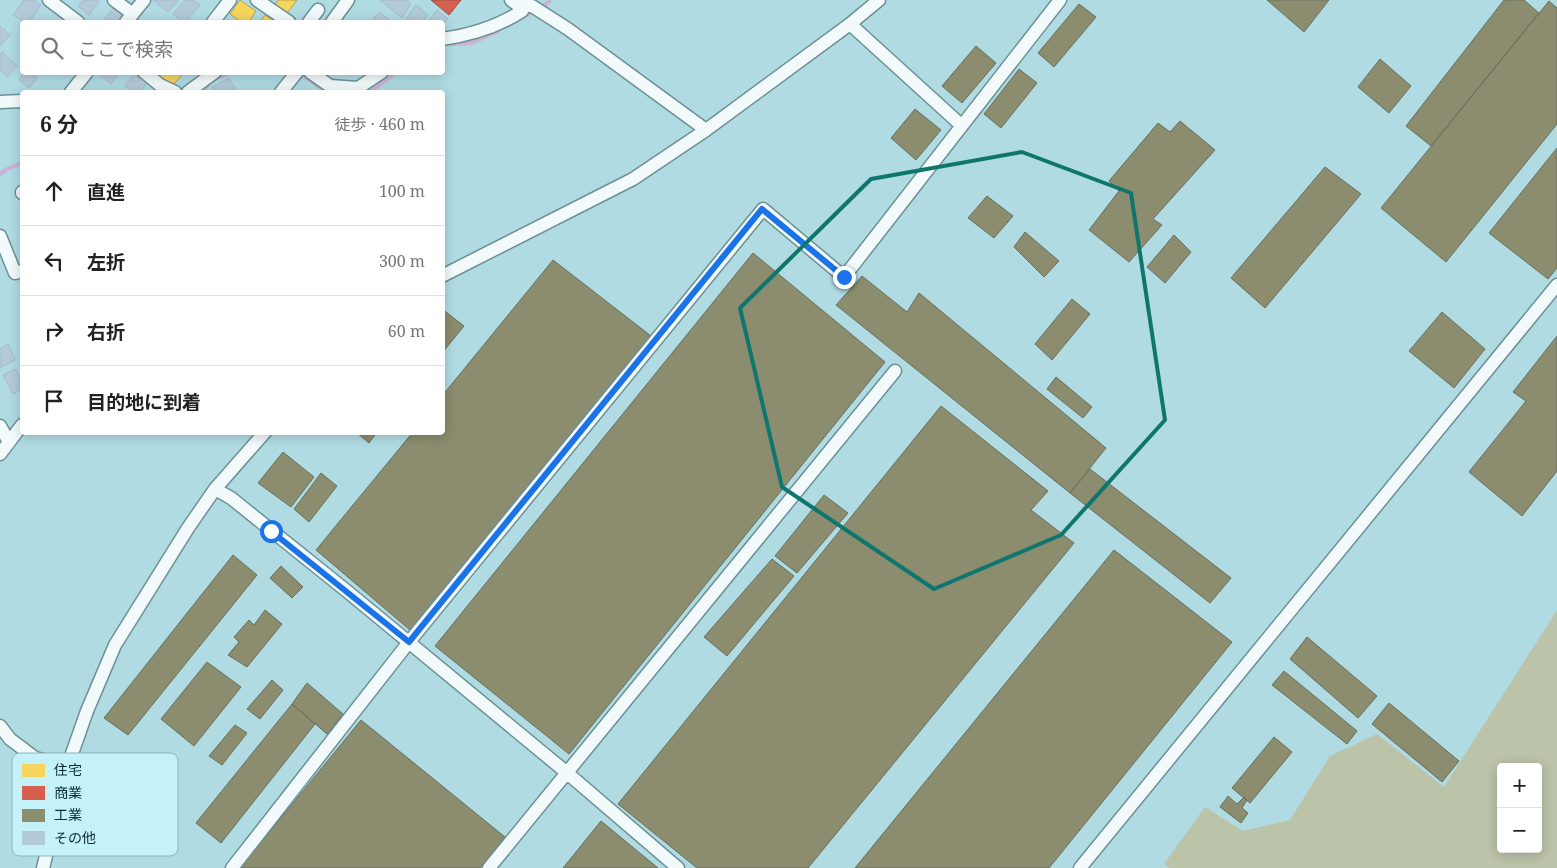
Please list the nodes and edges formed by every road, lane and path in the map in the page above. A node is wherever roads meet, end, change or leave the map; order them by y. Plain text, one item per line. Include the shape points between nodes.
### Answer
1 (49, 0) edge
2 (114, 0) edge
3 (144, 0) edge
4 (230, 0) edge
5 (257, 0) edge
6 (348, 0) edge
7 (879, 0) edge
8 (1060, 0) edge
9 (527, 4) edge
10 (318, 10) dead end
11 (130, 18) edge
12 (75, 20) edge
13 (215, 20) edge
14 (286, 20) edge
15 (311, 20) edge
16 (333, 20) edge
17 (850, 24) junction
18 (445, 39) edge
19 (85, 75) edge
20 (148, 75) edge
21 (211, 75) edge
22 (295, 75) edge
23 (314, 75) edge
24 (378, 75) edge
25 (331, 89) edge
26 (73, 90) edge
27 (171, 90) edge
28 (191, 90) edge
29 (283, 90) edge
30 (20, 101) edge
31 (0, 102) edge
32 (961, 125) junction
33 (706, 130) junction
34 (0, 236) edge
35 (20, 272) edge
36 (445, 274) edge
37 (1557, 285) edge
38 (894, 371) dead end
39 (0, 426) edge
40 (20, 428) edge
41 (262, 435) edge
42 (9, 442) junction
43 (0, 454) edge
44 (216, 489) junction
45 (409, 642) junction
46 (0, 726) edge
47 (28, 753) edge
48 (72, 753) edge
49 (566, 772) junction
50 (232, 868) edge
51 (489, 868) edge
52 (678, 868) edge
53 (1080, 868) edge

1 - 12 street
2 - 11 street
3 - 11 street
4 - 13 street
5 - 14 street
6 - 16 street
7 - 17 street
8 - 32 street
9 - 18 street via 508,20 469,35
9 - 33 street via 568,29
10 - 15 street
17 - 32 street
17 - 33 street
19 - 26 street
20 - 27 street
21 - 28 street
22 - 29 street
23 - 25 street
24 - 25 street via 358,88
30 - 31 street
32 - 45 street via 844,277 762,209
33 - 36 street via 633,179
34 - 35 street via 15,273
37 - 53 street
38 - 49 street
39 - 42 street
40 - 42 street
41 - 44 street
42 - 43 street
44 - 45 street
44 - 48 street via 115,645 86,711
45 - 49 street
45 - 50 street
46 - 47 street via 10,739
49 - 51 street
49 - 52 street

